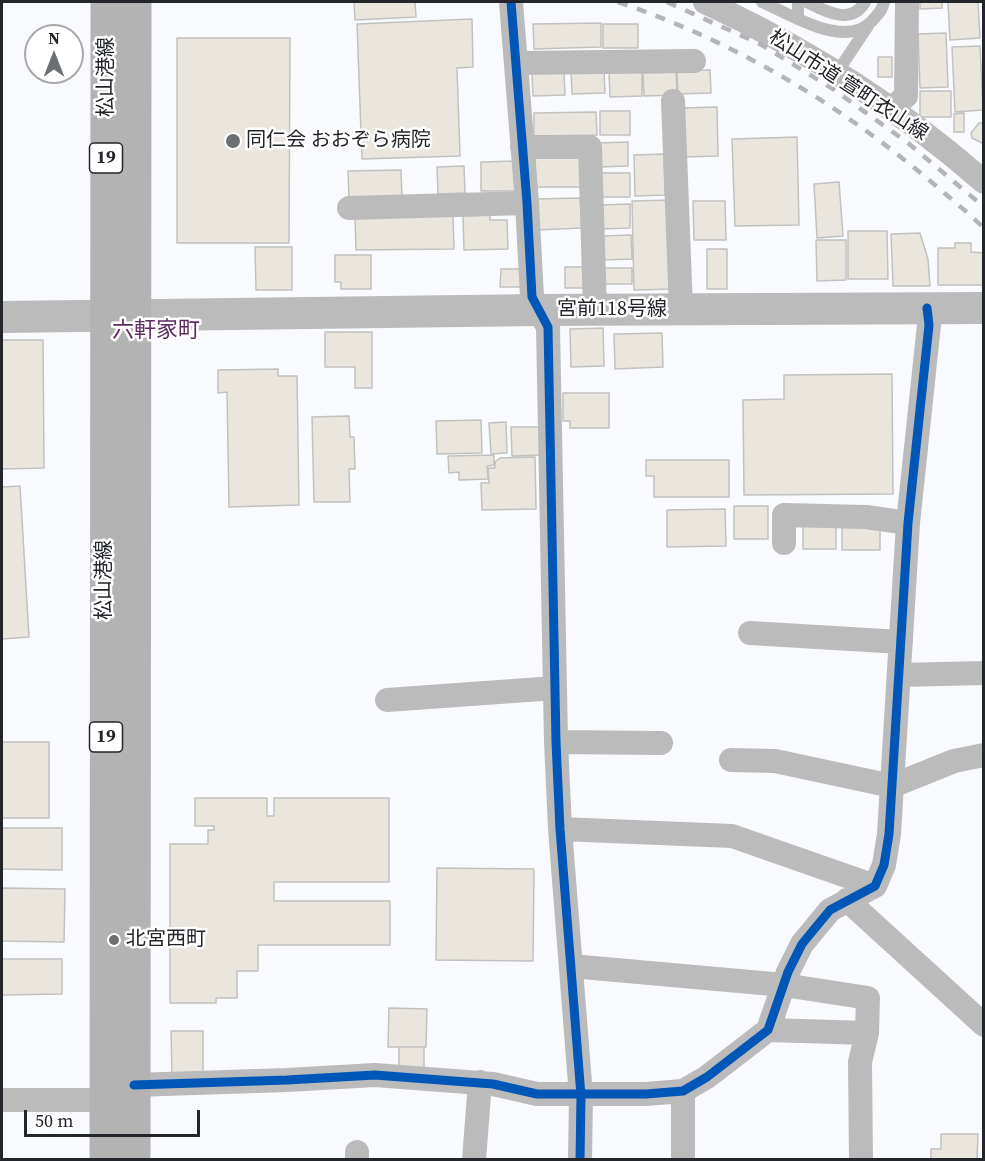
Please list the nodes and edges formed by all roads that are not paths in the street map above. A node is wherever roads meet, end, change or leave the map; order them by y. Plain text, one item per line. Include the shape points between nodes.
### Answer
1 (107, 2) edge
2 (135, 2) edge
3 (511, 2) edge
4 (705, 2) edge
5 (762, 2) edge
6 (798, 2) edge
7 (807, 2) edge
8 (865, 2) edge
9 (884, 2) edge
10 (907, 2) edge
11 (779, 5) edge
12 (798, 18) junction
13 (868, 25) junction
14 (694, 61) dead end
15 (516, 63) junction
16 (836, 74) junction
17 (673, 101) dead end
18 (891, 109) junction
19 (522, 147) junction
20 (984, 182) edge
21 (527, 203) junction
22 (349, 208) dead end
23 (927, 308) junction
24 (984, 308) edge
25 (540, 310) junction
26 (595, 310) junction
27 (681, 310) junction
28 (119, 315) junction
29 (2, 317) edge
30 (908, 523) junction
31 (784, 543) dead end
32 (750, 633) dead end
33 (900, 642) junction
34 (984, 673) edge
35 (898, 675) junction
36 (555, 688) junction
37 (387, 700) dead end
38 (556, 742) junction
39 (661, 743) dead end
40 (984, 755) edge
41 (731, 759) dead end
42 (892, 786) junction
43 (560, 829) junction
44 (875, 886) junction
45 (847, 900) junction
46 (570, 966) junction
47 (784, 986) junction
48 (984, 1025) edge
49 (768, 1030) junction
50 (867, 1033) junction
51 (480, 1082) junction
52 (683, 1091) junction
53 (125, 1095) junction
54 (580, 1096) junction
55 (2, 1100) edge
56 (683, 1156) dead end
57 (106, 1160) edge
58 (134, 1160) edge
59 (474, 1160) edge
60 (580, 1160) edge
61 (861, 1160) edge

1 - 28 main road, 松山港線 / 19
2 - 28 main road, 松山港線 / 19
3 - 15 street
4 - 16 street, 松山市道 萱町衣山線 via 741,18
5 - 11 lane
6 - 12 lane
7 - 8 lane via 842,15 852,14
9 - 13 lane
10 - 18 street via 906,96
11 - 12 lane
12 - 13 lane via 841,33
13 - 16 lane
14 - 15 street
15 - 19 street
16 - 18 street, 松山市道 萱町衣山線
17 - 27 street
18 - 20 street, 松山市道 萱町衣山線
19 - 21 street
19 - 26 street via 590,147
21 - 22 street
21 - 25 street via 532,297
23 - 24 street, 宮前118号線
23 - 27 street, 宮前118号線
23 - 30 street via 929,326
25 - 26 street, 宮前118号線
25 - 28 street, 宮前118号線
25 - 36 street via 548,327
26 - 27 street, 宮前118号線
28 - 29 street, 宮前118号線
28 - 53 main road, 松山港線 / 19
30 - 31 street via 866,517 784,515
30 - 33 street
32 - 33 street
33 - 35 street
34 - 35 street
35 - 42 street
36 - 37 street
36 - 38 street
38 - 39 street
38 - 43 street
40 - 42 street via 954,761
41 - 42 street via 775,761
42 - 44 street via 884,865
43 - 44 street via 732,836
43 - 46 street
44 - 45 street
45 - 47 street via 830,910 802,944
45 - 48 street
46 - 47 street
46 - 54 street
47 - 49 street
47 - 50 street via 868,998
49 - 50 street
49 - 52 street
50 - 61 street via 860,1062
51 - 53 street via 375,1075
51 - 54 street via 537,1094
51 - 59 street
52 - 54 street
52 - 56 street
53 - 55 street
53 - 57 main road, 松山港線 / 19
53 - 58 main road, 松山港線 / 19
54 - 60 street

